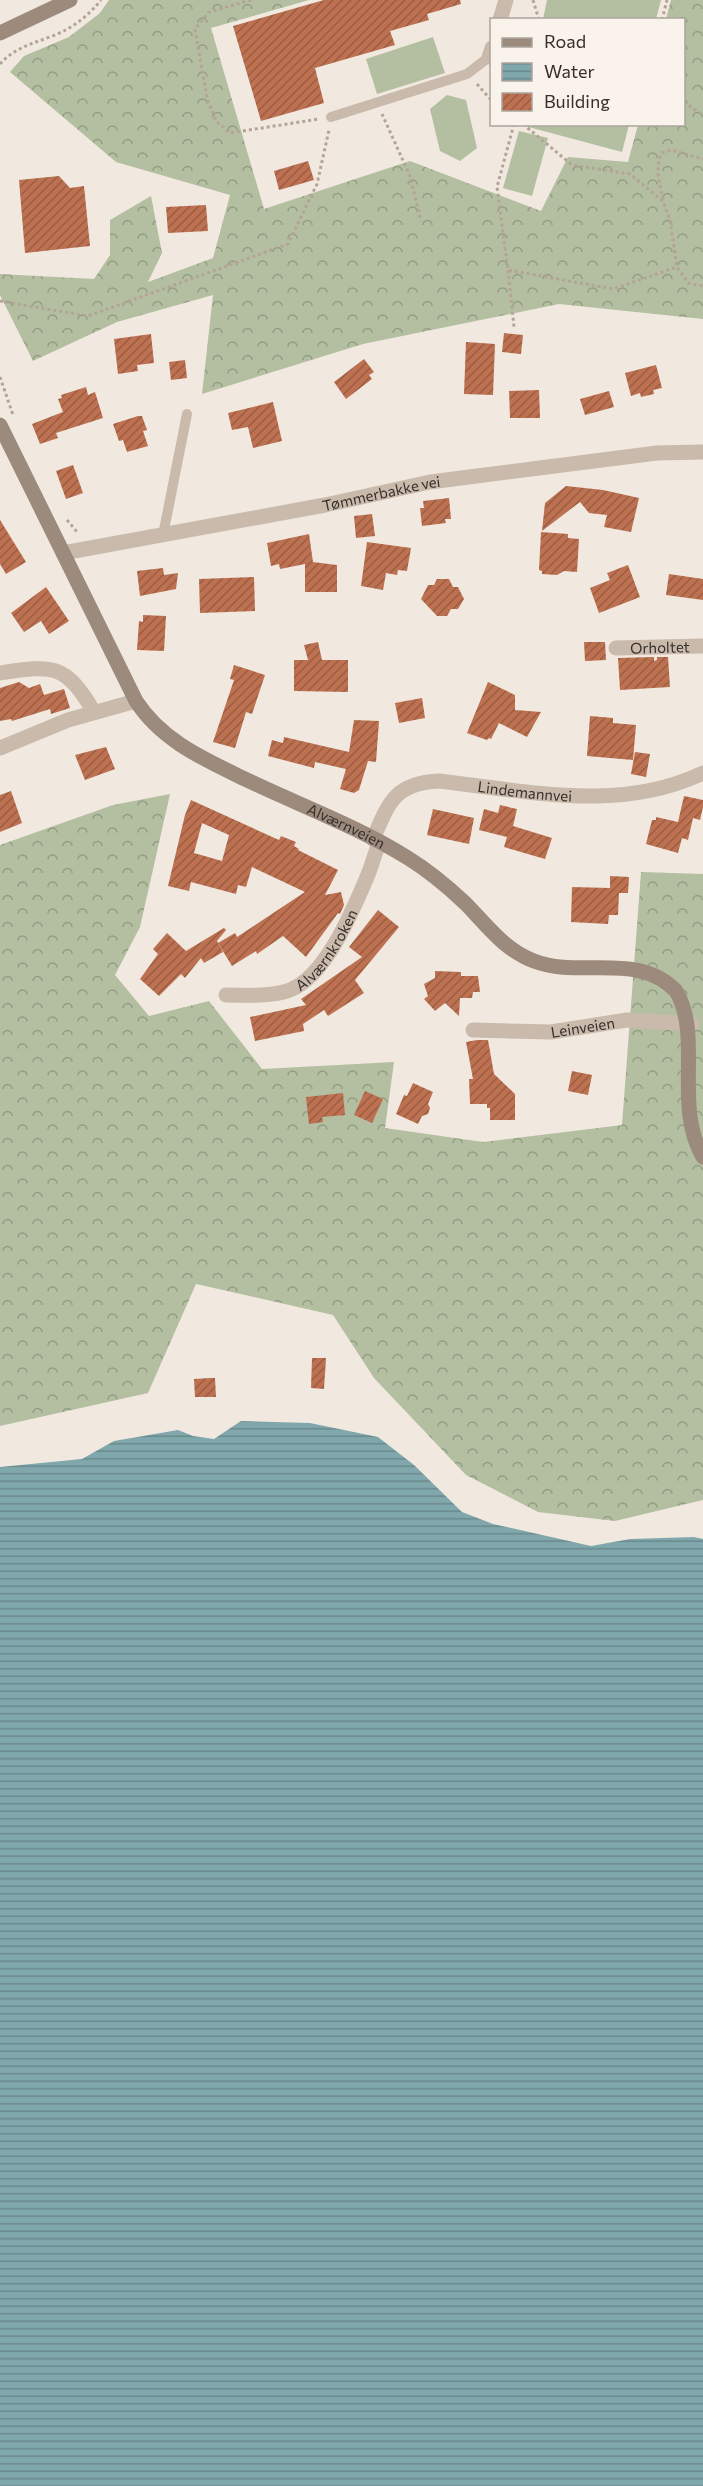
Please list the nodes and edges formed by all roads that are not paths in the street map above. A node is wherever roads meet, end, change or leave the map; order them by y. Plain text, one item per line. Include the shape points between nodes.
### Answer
1 (53, 0) edge
2 (70, 0) edge
3 (506, 0) edge
4 (38, 14) junction
5 (501, 18) edge
6 (0, 33) edge
7 (490, 52) edge
8 (331, 117) road end
9 (188, 414) dead end
10 (0, 425) edge
11 (703, 452) edge
12 (163, 535) junction
13 (63, 553) junction
14 (703, 646) edge
15 (616, 648) dead end
16 (0, 673) edge
17 (136, 701) junction
18 (94, 712) junction
19 (0, 748) edge
20 (703, 773) edge
21 (376, 841) junction
22 (226, 995) dead end
23 (692, 1024) junction
24 (473, 1030) dead end
25 (703, 1157) edge

1 - 4 main road
2 - 4 main road
3 - 5 street
4 - 6 main road
7 - 8 lane via 467,74
9 - 12 lane
10 - 13 main road, Alværnveien
11 - 12 street, Tømmerbakke vei via 657,453 430,482
12 - 13 street, Tømmerbakke vei
13 - 17 main road, Alværnveien
14 - 15 street, Orholtet
16 - 18 street via 42,668 57,671 75,683
17 - 18 street
17 - 21 main road, Alværnveien via 156,727 193,753
18 - 19 street
20 - 21 street, Lindemannvei via 658,790 599,798 439,781 412,784 392,800
21 - 22 street, Alværnkroken via 368,874 346,923 310,976 288,991
21 - 23 main road, Alværnveien via 438,879 506,945 524,957 562,968 626,968 649,973 666,981 678,993
23 - 24 street, Leinveien via 627,1020 551,1032
23 - 25 main road, Alværnveien via 695,1052 691,1120

